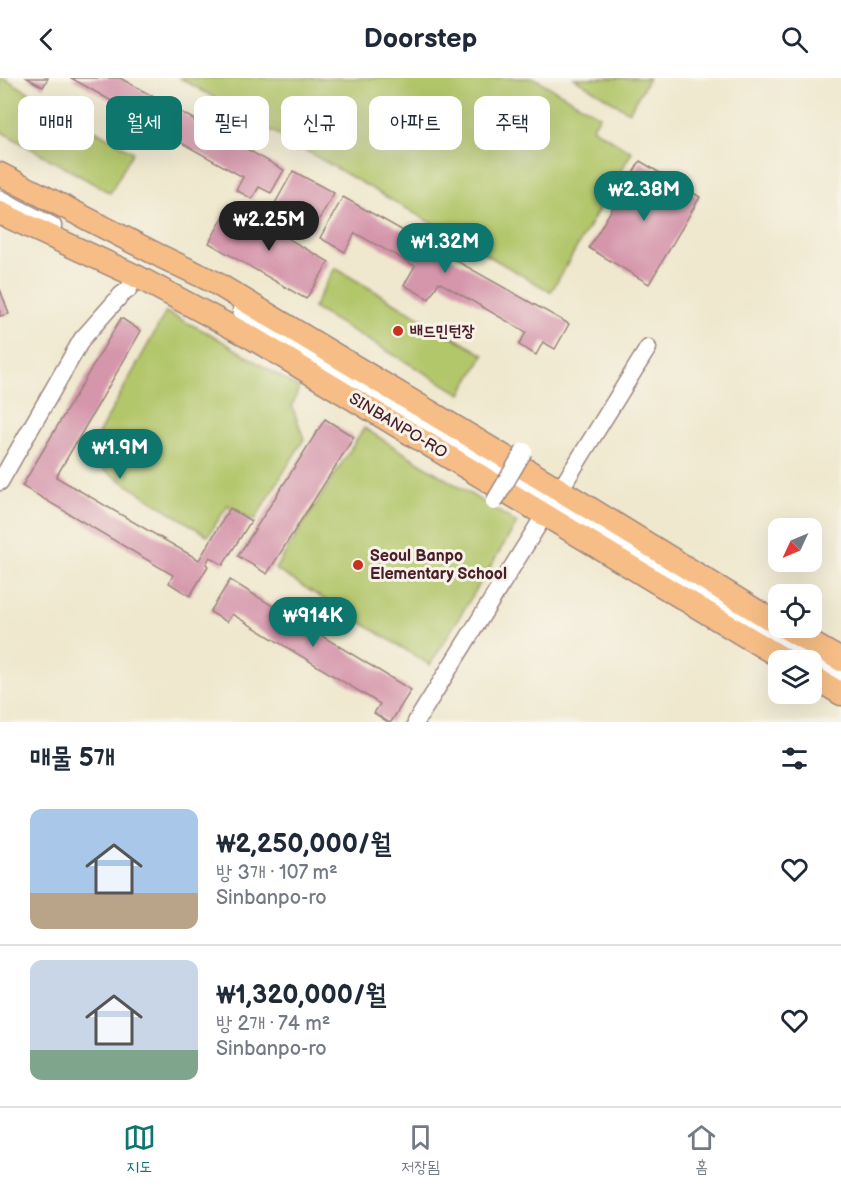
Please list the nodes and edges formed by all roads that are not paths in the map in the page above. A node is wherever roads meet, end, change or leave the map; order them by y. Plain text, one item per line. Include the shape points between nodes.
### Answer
1 (0, 174) edge
2 (0, 184) edge
3 (0, 199) edge
4 (69, 208) junction
5 (0, 213) edge
6 (136, 276) junction
7 (648, 348) dead end
8 (524, 451) dead end
9 (0, 482) edge
10 (494, 502) dead end
11 (552, 503) junction
12 (723, 608) junction
13 (768, 618) edge
14 (803, 638) edge
15 (785, 650) edge
16 (785, 650) edge
17 (786, 650) edge
18 (786, 650) edge
19 (841, 660) edge
20 (822, 667) edge
21 (822, 670) edge
22 (841, 675) edge
23 (841, 680) edge
24 (822, 682) edge
25 (841, 694) edge
26 (416, 722) edge

1 - 4 main road, SINBANPO-RO
2 - 4 street
2 - 11 street via 206,290
3 - 11 street via 215,308
4 - 11 main road, SINBANPO-RO via 214,282
5 - 6 main road, SINBANPO-RO
6 - 9 street via 128,290 81,339
6 - 11 main road, SINBANPO-RO
7 - 11 street
8 - 10 street, bridge
11 - 12 street
11 - 13 main road, SINBANPO-RO
11 - 15 main road, SINBANPO-RO
11 - 16 street
11 - 26 street
12 - 17 street
12 - 18 street
14 - 19 main road, SINBANPO-RO
20 - 22 street
21 - 23 street
24 - 25 main road

